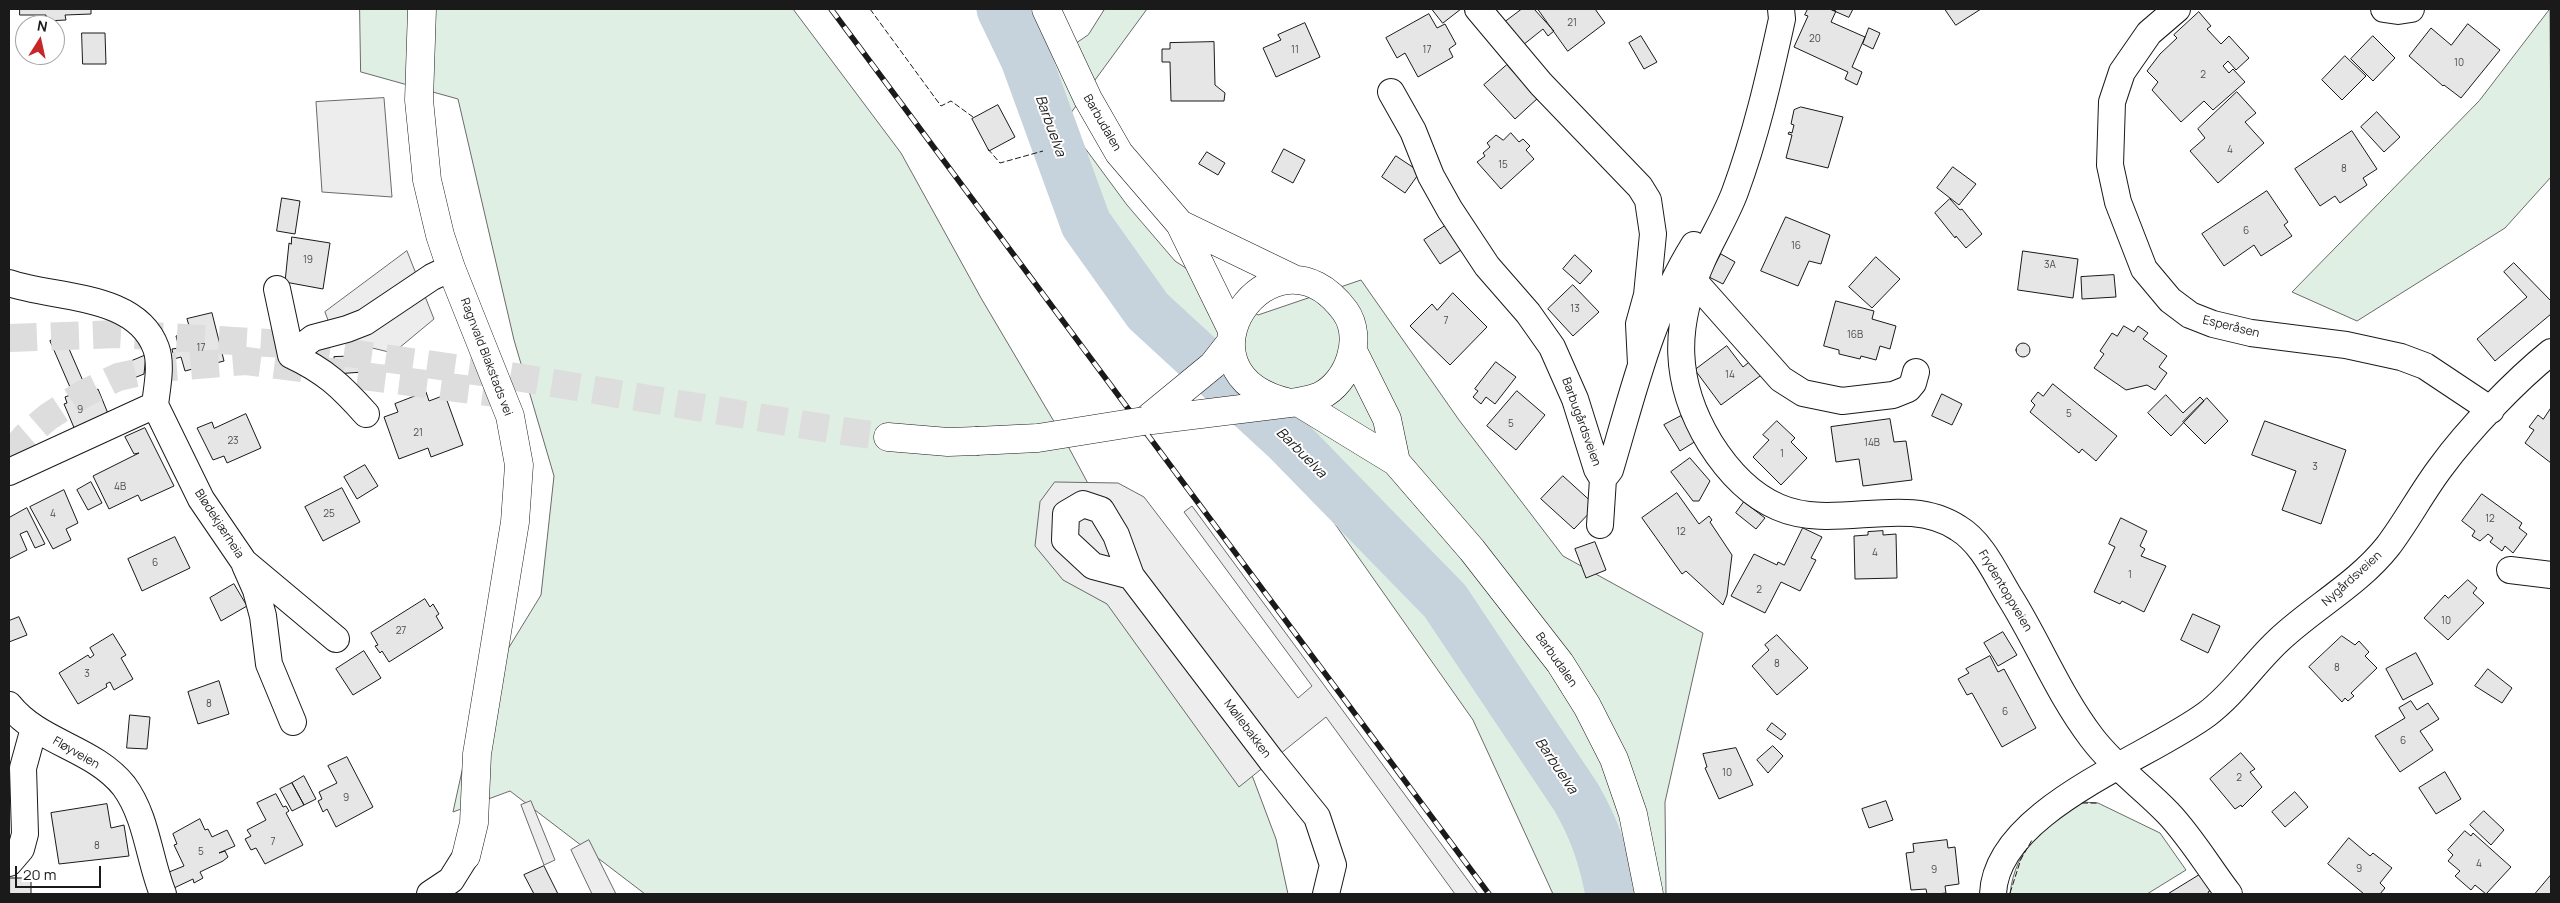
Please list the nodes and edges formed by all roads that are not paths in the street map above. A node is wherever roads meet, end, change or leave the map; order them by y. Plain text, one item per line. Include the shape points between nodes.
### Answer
1 (422, 9) edge
2 (1046, 9) edge
3 (1478, 9) edge
4 (1781, 9) edge
5 (2177, 9) edge
6 (2384, 9) edge
7 (2411, 9) edge
8 (1391, 92) dead end
9 (1723, 218) junction
10 (1180, 224) junction
11 (451, 268) junction
12 (1296, 280) junction
13 (1694, 281) junction
14 (9, 283) edge
15 (277, 289) dead end
16 (1231, 336) junction
17 (1353, 351) junction
18 (2551, 352) edge
19 (291, 355) junction
20 (1641, 364) junction
21 (1916, 372) dead end
22 (1294, 403) junction
23 (155, 405) junction
24 (2491, 410) junction
25 (366, 414) dead end
26 (1144, 421) junction
27 (888, 436) tunnel mouth
28 (1396, 462) junction
29 (9, 472) edge
30 (1603, 479) junction
31 (1600, 525) dead end
32 (244, 562) junction
33 (2510, 570) dead end
34 (2551, 575) edge
35 (1131, 576) dead end
36 (336, 639) dead end
37 (9, 705) edge
38 (293, 722) dead end
39 (34, 728) junction
40 (2118, 768) junction
41 (466, 856) joint
42 (9, 863) edge
43 (163, 894) edge
44 (430, 894) edge
45 (1326, 894) edge
46 (1649, 894) edge
47 (1993, 894) edge
48 (2229, 894) edge

1 - 11 main road, Ragnvald Blakstads vei via 419,100 427,180
2 - 10 main road, Barbudalen via 1088,99 1119,153
3 - 20 street via 1541,84 1640,187 1648,200 1653,234 1639,324
4 - 9 street via 1782,19 1758,123
5 - 24 street, Esperåsen via 2149,33 2122,72 2112,102 2110,164 2118,202 2144,269 2170,300 2190,315 2251,334 2346,345 2402,357 2425,366
6 - 7 street
8 - 30 street, Barbugårdsveien via 1413,130 1430,176 1450,210 1487,266 1528,313 1552,347
9 - 13 street
9 - 20 street, Barbugårdsveien via 1702,232 1683,263 1666,294
10 - 12 main road, Barbudalen
10 - 16 main road, Barbudalen
11 - 19 street via 365,322 313,338
11 - 41 main road, Ragnvald Blakstads vei via 510,416 519,465 515,522 477,754 474,823
12 - 16 main road via 1270,284 1246,300 1235,318
12 - 17 main road via 1315,284 1327,291 1346,313 1353,332
13 - 21 street via 1781,378 1804,393 1842,401 1893,396 1908,389
13 - 40 street, Frydentoppveien via 1683,322 1681,371 1696,420 1720,459 1737,479 1764,501 1785,510 1834,517 1929,515 1960,529 1975,542 1990,564 2077,715
14 - 23 street via 31,291 89,300 128,314 147,331 156,349
15 - 19 street
16 - 22 main road via 1237,369 1254,389 1270,398
16 - 26 main road via 1213,366
17 - 22 main road via 1338,382 1321,395
17 - 28 main road, Barbudalen via 1387,419
18 - 24 street, Nygårdsveien
19 - 25 street via 340,384
20 - 30 street, Barbugårdsveien via 1610,470
22 - 26 main road
22 - 28 main road, Barbudalen
23 - 29 street
23 - 32 street, Blødekjærheia via 201,500
24 - 40 street, Nygårdsveien via 2442,466 2387,548 2338,594 2280,639 2208,713
26 - 27 main road, bridge via 1038,438 948,442
28 - 46 main road, Barbudalen via 1527,620 1587,706 1614,759 1633,814
30 - 31 street
32 - 36 street, Blødekjærheia
32 - 38 street via 263,616 269,664
33 - 34 street
35 - 45 street, Møllebakken via 1316,817 1333,865
37 - 39 street, Fløyveien via 16,715
39 - 42 street via 23,768 25,834 21,849
39 - 43 street, Fløyveien via 97,763 123,786 136,808
40 - 47 street, Nygårdsveien via 2061,802 2017,838 1999,863
40 - 48 street, Frydentoppveien via 2169,814
41 - 44 street via 451,880

